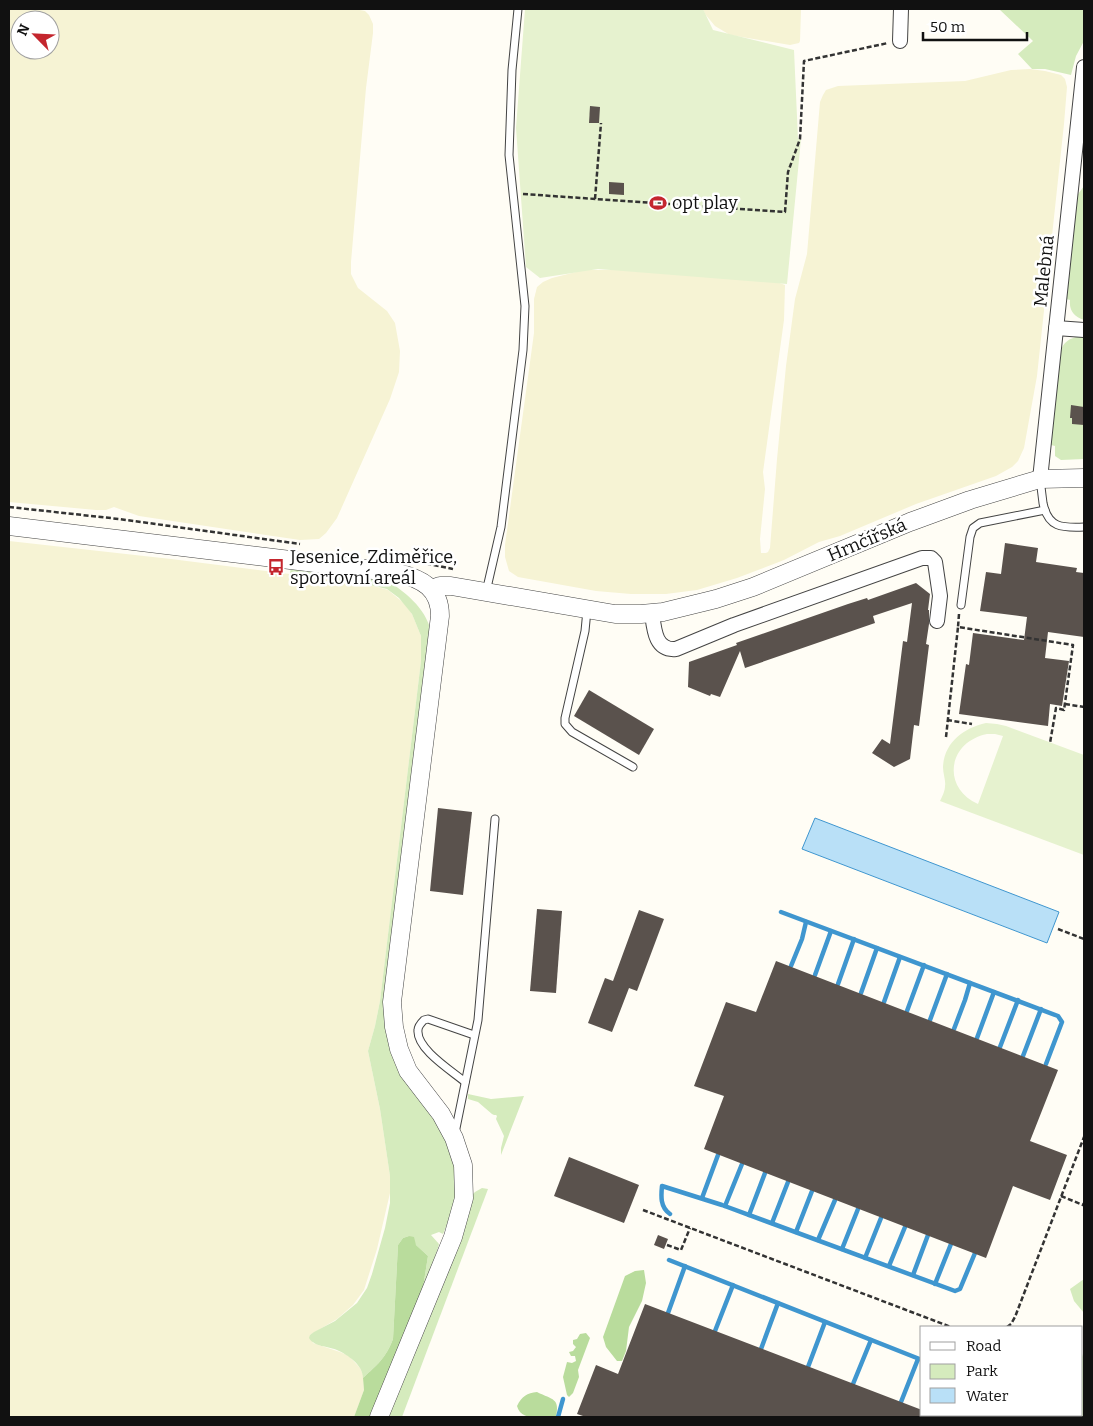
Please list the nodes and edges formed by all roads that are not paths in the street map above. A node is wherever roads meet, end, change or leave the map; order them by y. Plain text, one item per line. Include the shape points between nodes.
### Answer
1 (518, 9) edge
2 (901, 9) edge
3 (900, 41) road end
4 (1084, 67) edge
5 (1079, 174) edge
6 (1056, 328) junction
7 (1084, 330) edge
8 (1084, 478) edge
9 (1040, 479) junction
10 (1045, 510) junction
11 (9, 526) edge
12 (1083, 526) edge
13 (432, 589) junction
14 (486, 592) junction
15 (961, 604) road end
16 (587, 610) junction
17 (652, 613) junction
18 (937, 621) dead end
19 (633, 767) dead end
20 (495, 819) dead end
21 (474, 1035) junction
22 (465, 1082) junction
23 (454, 1138) junction
24 (379, 1417) edge

1 - 14 lane via 509,155 525,306 523,350 501,527
2 - 3 street
4 - 5 street, Malebná
5 - 6 street, Malebná
6 - 7 street
6 - 9 street, Malebná
8 - 9 street, Hrnčířská
9 - 10 lane
9 - 17 street, Hrnčířská via 946,508 716,600
10 - 12 lane via 1049,520 1056,525 1066,528
10 - 15 lane via 980,523 973,528
11 - 13 street via 398,573 416,578
13 - 14 street, Hrnčířská via 445,585
13 - 23 street via 440,616 392,1002 397,1042 408,1071 441,1114
14 - 16 street, Hrnčířská
16 - 17 street, Hrnčířská via 615,614
16 - 19 lane via 565,724 572,732
17 - 18 street, Hrnčířská via 658,641 667,648 676,648 752,618 922,558 931,558 935,562 940,596
20 - 21 lane via 478,1020
21 - 22 lane
21 - 22 lane via 428,1019 418,1028 418,1036 428,1052
22 - 23 lane
23 - 24 street via 463,1165 464,1198 453,1237

